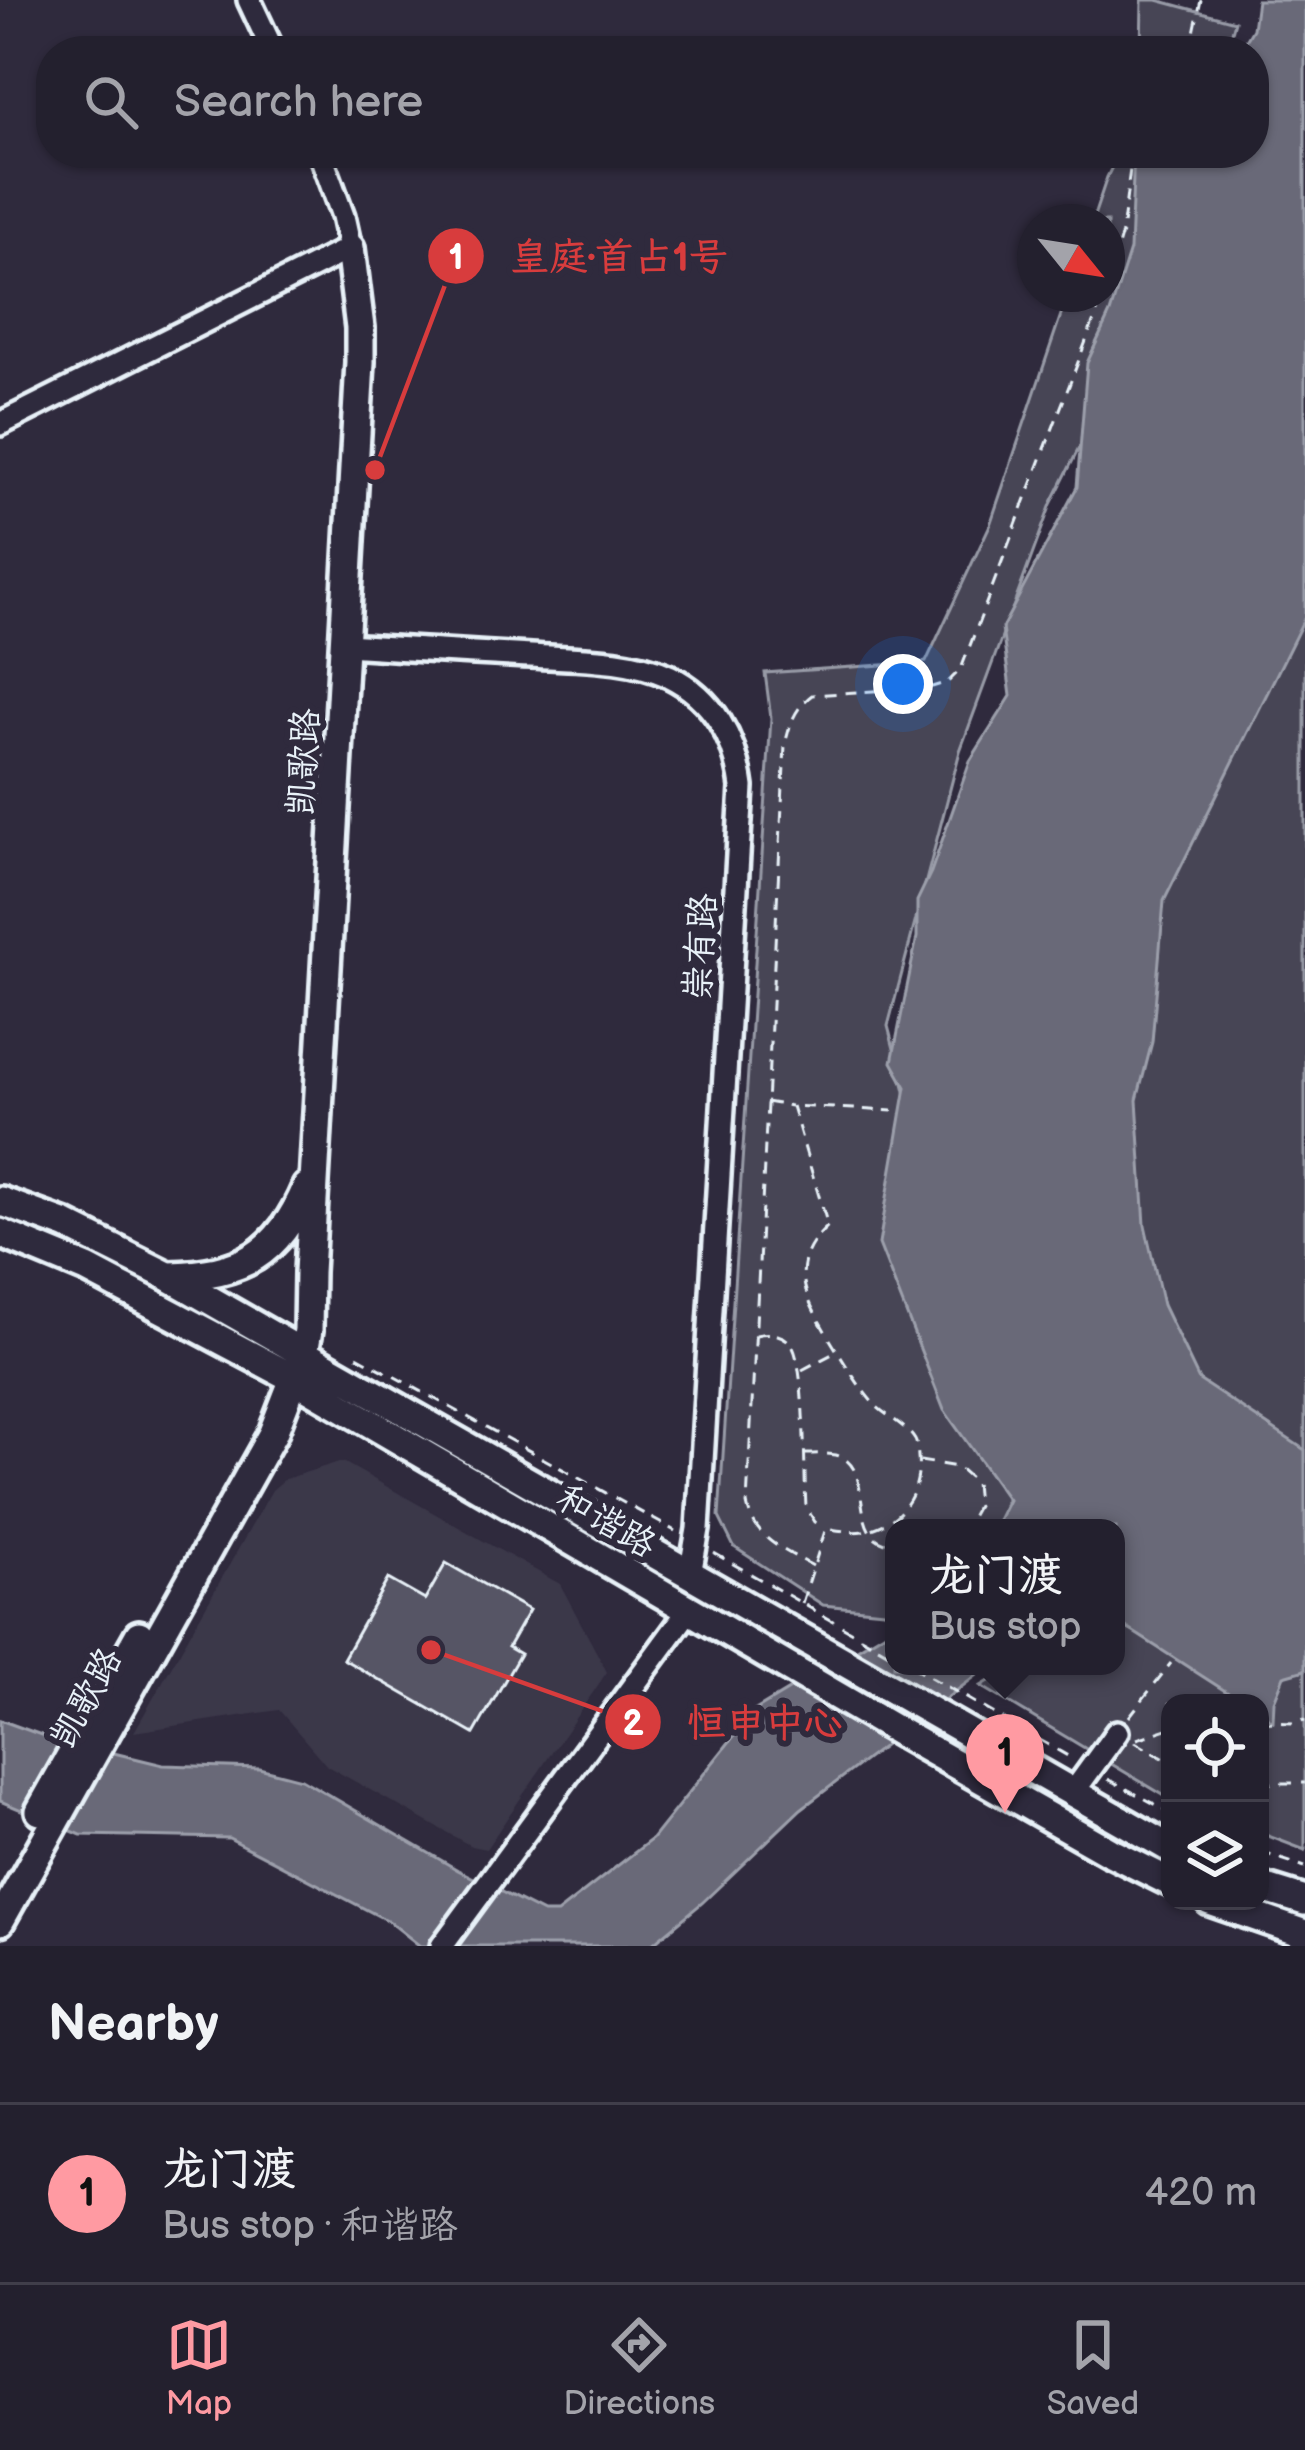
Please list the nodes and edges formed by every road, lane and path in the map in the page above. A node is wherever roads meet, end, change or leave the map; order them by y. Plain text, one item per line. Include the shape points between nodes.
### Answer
1 (249, 0) edge
2 (1201, 0) edge
3 (266, 36) edge
4 (1193, 36) edge
5 (325, 168) edge
6 (1130, 168) edge
7 (1125, 209) edge
8 (350, 248) junction
9 (1097, 312) edge
10 (0, 424) edge
11 (345, 645) junction
12 (766, 1102) junction
13 (792, 1106) junction
14 (893, 1111) dead end
15 (316, 1161) junction
16 (0, 1201) edge
17 (0, 1234) edge
18 (168, 1276) junction
19 (754, 1335) junction
20 (346, 1350) dead end
21 (837, 1351) junction
22 (298, 1365) junction
23 (799, 1372) junction
24 (804, 1454) junction
25 (919, 1460) junction
26 (889, 1519) edge
27 (970, 1519) edge
28 (885, 1522) edge
29 (826, 1528) junction
30 (869, 1530) junction
31 (696, 1543) junction
32 (885, 1544) edge
33 (813, 1566) junction
34 (690, 1575) junction
35 (802, 1604) junction
36 (694, 1613) junction
37 (885, 1651) edge
38 (1172, 1663) dead end
39 (926, 1675) edge
40 (1305, 1720) edge
41 (1269, 1722) edge
42 (1161, 1731) edge
43 (1118, 1732) joint
44 (1161, 1757) edge
45 (1089, 1768) junction
46 (1269, 1783) edge
47 (1305, 1784) edge
48 (1072, 1794) junction
49 (1161, 1807) edge
50 (37, 1835) junction
51 (1161, 1843) edge
52 (1269, 1855) edge
53 (1305, 1867) edge
54 (1161, 1878) edge
55 (0, 1882) edge
56 (1269, 1890) edge
57 (1305, 1901) edge
58 (1236, 1910) edge
59 (0, 1921) edge
60 (1305, 1934) edge
61 (442, 1946) edge

1 - 3 street
2 - 4 path
5 - 8 street, 凯歌路
6 - 7 path
8 - 10 street
8 - 11 main road, 凯歌路 via 360,362
9 - 12 path via 962,669 932,687 812,695 790,724
11 - 15 main road, 凯歌路
11 - 31 street, 崇有路 via 644,668 691,691 732,740 742,787
12 - 13 path
12 - 19 path
13 - 14 path
13 - 21 path via 827,1226 802,1276
15 - 18 main road via 290,1225 257,1257 212,1273
15 - 22 main road, 凯歌路 via 308,1330
16 - 18 main road, 和谐路
17 - 22 main road, 和谐路
18 - 22 main road, 和谐路
19 - 23 path via 781,1335 793,1345
19 - 33 path via 750,1521
20 - 31 path
21 - 23 path
21 - 25 path via 876,1407 916,1441
22 - 34 main road, 和谐路
22 - 36 main road, 和谐路
22 - 50 main road, 凯歌路 via 258,1424
23 - 24 path
24 - 29 path via 806,1507
24 - 30 path via 848,1462
25 - 26 path via 914,1498
25 - 27 path via 958,1467 975,1482
28 - 30 path
29 - 30 path
29 - 33 path
30 - 32 path
31 - 34 street, 崇有路
31 - 35 path
33 - 35 path
34 - 48 main road, 和谐路
35 - 37 path
36 - 54 main road, 和谐路
36 - 61 street
38 - 43 path
39 - 45 path
40 - 41 path
42 - 44 path via 1132,1740
43 - 45 street
45 - 48 street
45 - 49 path
46 - 47 path
48 - 51 main road, 和谐路
50 - 55 main road, 凯歌路
50 - 59 main road, 凯歌路
52 - 53 path
56 - 57 main road
58 - 60 main road

